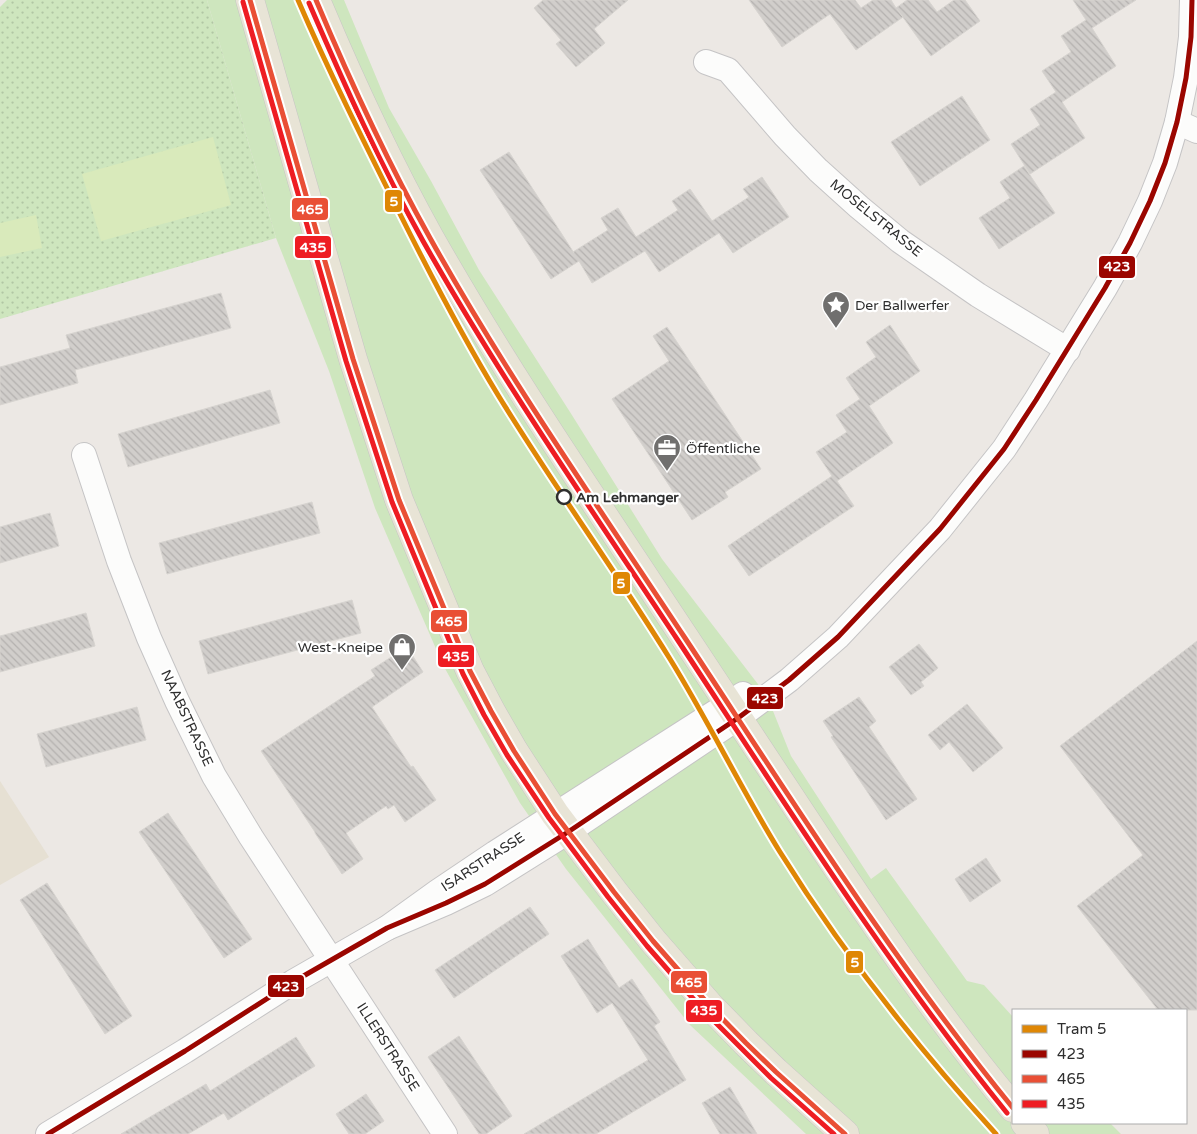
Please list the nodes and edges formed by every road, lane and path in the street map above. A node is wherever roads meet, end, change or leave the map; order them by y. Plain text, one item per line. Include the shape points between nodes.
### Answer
1 (250, 0) edge
2 (316, 0) edge
3 (1192, 0) edge
4 (706, 62) dead end
5 (1187, 126) edge
6 (1068, 350) junction
7 (84, 455) dead end
8 (733, 711) junction
9 (562, 823) junction
10 (332, 960) junction
11 (1012, 1107) edge
12 (1027, 1124) edge
13 (48, 1134) edge
14 (445, 1134) edge
15 (845, 1134) edge
16 (1035, 1134) edge

1 - 9 main road via 353,359 399,500 470,671 514,751
2 - 8 main road via 377,136 435,247 492,343
3 - 5 street via 1186,78
4 - 6 street, MOSELSTRASSE via 728,70 818,170 900,241 978,295
5 - 6 street via 1164,164 1130,243
6 - 8 street via 1004,448 940,529 838,637 789,680
7 - 10 street, NAABSTRASSE via 149,638 210,767 251,838
8 - 9 street, ISARSTRASSE
8 - 11 main road via 923,992
9 - 10 street, ISARSTRASSE via 437,892 387,928
9 - 15 main road via 653,941 709,1005 776,1072
10 - 13 street, ISARSTRASSE
10 - 14 street, ILLERSTRASSE
12 - 16 main road

